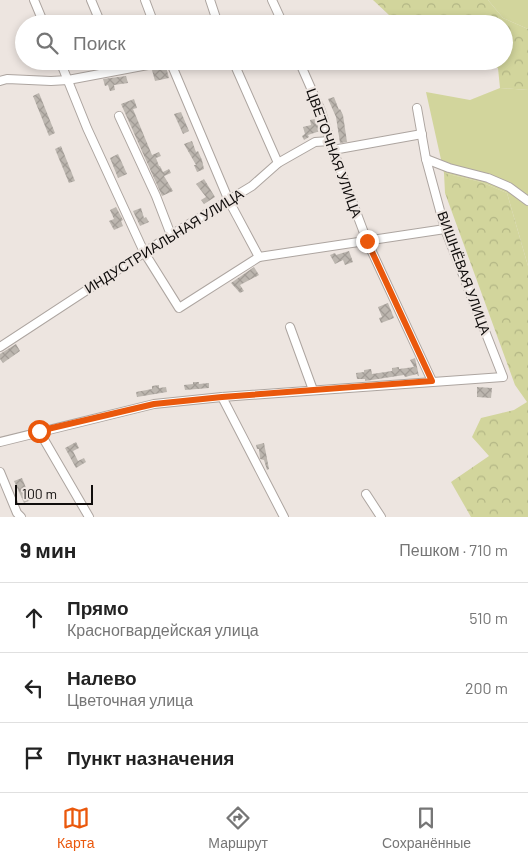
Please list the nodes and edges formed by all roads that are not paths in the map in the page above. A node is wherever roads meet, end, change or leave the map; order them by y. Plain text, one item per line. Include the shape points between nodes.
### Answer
1 (34, 0) edge
2 (91, 0) edge
3 (144, 0) edge
4 (210, 0) edge
5 (272, 0) edge
6 (40, 15) edge
7 (97, 15) edge
8 (150, 15) edge
9 (215, 15) edge
10 (278, 15) edge
11 (64, 70) edge
12 (127, 70) edge
13 (173, 70) edge
14 (237, 70) edge
15 (303, 70) edge
16 (122, 71) joint
17 (68, 80) junction
18 (0, 81) edge
19 (417, 108) dead end
20 (118, 116) dead end
21 (422, 134) junction
22 (330, 141) junction
23 (333, 150) junction
24 (426, 159) junction
25 (278, 163) junction
26 (229, 201) junction
27 (528, 201) edge
28 (445, 229) junction
29 (171, 235) junction
30 (367, 241) junction
31 (144, 252) junction
32 (259, 257) junction
33 (290, 327) dead end
34 (0, 347) edge
35 (432, 381) junction
36 (314, 390) junction
37 (222, 397) junction
38 (39, 431) junction
39 (0, 442) edge
40 (0, 472) edge
41 (366, 494) dead end
42 (20, 517) edge
43 (88, 517) edge
44 (284, 517) edge
45 (381, 517) edge

1 - 6 street
2 - 7 street
3 - 8 street
4 - 9 street
5 - 10 street
11 - 17 street
12 - 16 street
13 - 26 street
14 - 25 street
15 - 22 street, ЦВЕТОЧНАЯ УЛИЦА
16 - 17 street
17 - 18 street
17 - 31 street
19 - 21 street, ВИШНЁВАЯ УЛИЦА
20 - 29 street
21 - 23 street
21 - 24 street, ВИШНЁВАЯ УЛИЦА
22 - 23 street, ЦВЕТОЧНАЯ УЛИЦА
22 - 25 street, ИНДУСТРИАЛЬНАЯ УЛИЦА via 315,142
23 - 30 street, ЦВЕТОЧНАЯ УЛИЦА
24 - 27 street via 509,186
24 - 28 street, ВИШНЁВАЯ УЛИЦА
25 - 26 street, ИНДУСТРИАЛЬНАЯ УЛИЦА
26 - 29 street, ИНДУСТРИАЛЬНАЯ УЛИЦА
26 - 32 street
28 - 30 street
28 - 35 street, ВИШНЁВАЯ УЛИЦА via 503,377
29 - 31 street, ИНДУСТРИАЛЬНАЯ УЛИЦА
30 - 32 street
30 - 35 street, ЦВЕТОЧНАЯ УЛИЦА
31 - 32 street via 179,308
31 - 34 street, ИНДУСТРИАЛЬНАЯ УЛИЦА
33 - 36 street
35 - 36 street
36 - 37 street
37 - 38 street via 154,404
37 - 44 street
38 - 39 street
38 - 43 street
40 - 42 street
41 - 45 street

